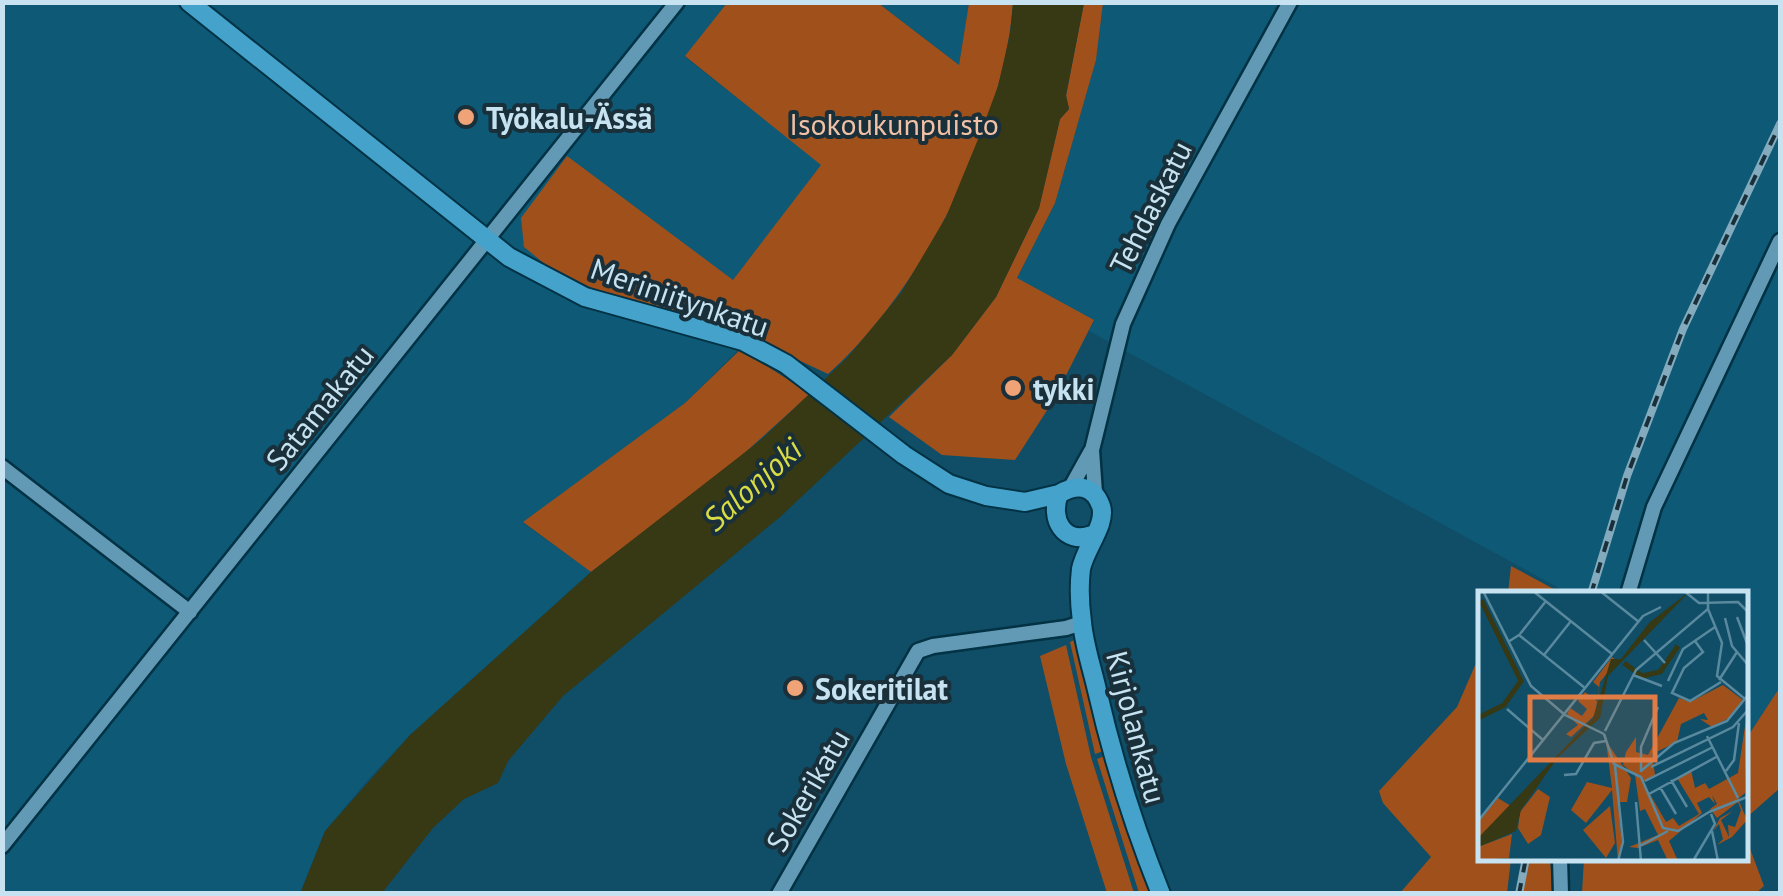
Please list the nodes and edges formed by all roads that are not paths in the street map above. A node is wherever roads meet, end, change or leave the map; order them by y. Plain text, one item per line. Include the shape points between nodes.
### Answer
1 (190, 2) edge
2 (677, 2) edge
3 (1290, 2) edge
4 (488, 240) junction
5 (1780, 241) edge
6 (1092, 450) junction
7 (2, 466) edge
8 (1065, 490) junction
9 (1094, 494) junction
10 (1025, 502) junction
11 (1062, 529) junction
12 (1092, 535) junction
13 (1081, 569) junction
14 (1629, 591) edge
15 (190, 612) junction
16 (1082, 623) junction
17 (2, 846) edge
18 (1560, 861) edge
19 (779, 894) edge
20 (1161, 894) edge
21 (1560, 894) edge

1 - 4 main road, Meriniitynkatu
2 - 4 street, Satamakatu
3 - 6 street, Tehdaskatu via 1168,224 1123,324
4 - 10 main road, Meriniitynkatu via 586,297 742,340 786,364 948,484
4 - 15 street, Satamakatu
5 - 14 street via 1654,508
6 - 8 street, Tehdaskatu
6 - 9 street, Tehdaskatu
7 - 15 street
8 - 9 main road via 1085,487
8 - 10 main road, Meriniitynkatu
8 - 11 main road via 1054,507
9 - 12 main road via 1103,516
10 - 11 main road, Meriniitynkatu
11 - 12 main road via 1081,539
11 - 13 main road, Kirjolankatu
12 - 13 main road, Kirjolankatu
13 - 16 main road, Kirjolankatu
15 - 17 street, Satamakatu
16 - 19 street, Sokerikatu via 918,652
16 - 20 main road, Kirjolankatu via 1111,751
18 - 21 street

